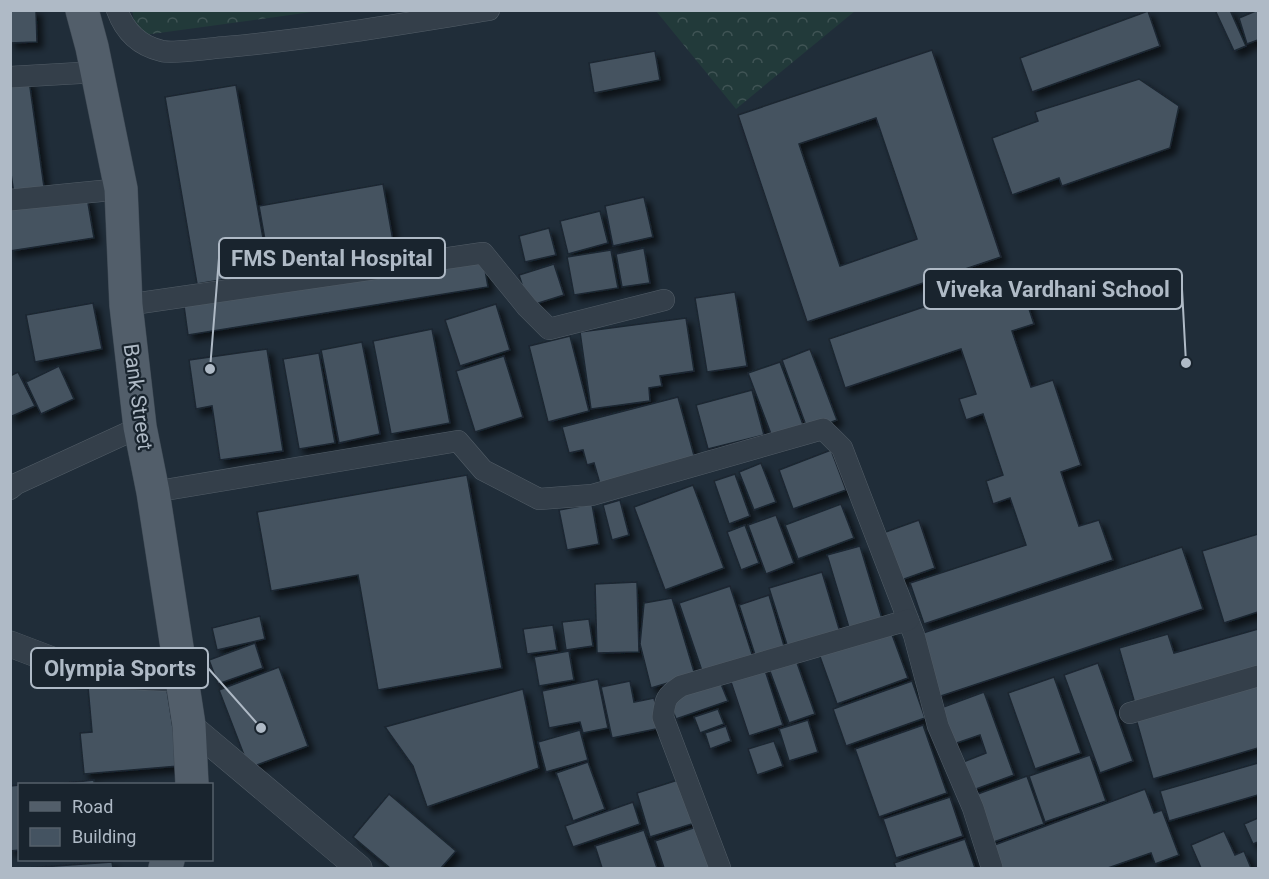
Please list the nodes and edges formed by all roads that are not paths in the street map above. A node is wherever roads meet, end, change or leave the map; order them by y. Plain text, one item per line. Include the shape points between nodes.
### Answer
1 (82, 10) edge
2 (117, 10) edge
3 (489, 10) edge
4 (97, 72) junction
5 (10, 77) edge
6 (121, 189) junction
7 (10, 200) edge
8 (664, 300) dead end
9 (126, 305) junction
10 (141, 427) junction
11 (10, 489) edge
12 (153, 492) junction
13 (908, 620) junction
14 (10, 644) edge
15 (1258, 676) edge
16 (182, 679) junction
17 (1130, 712) dead end
18 (189, 725) junction
19 (192, 783) edge
20 (359, 868) edge
21 (720, 868) edge
22 (992, 868) edge

1 - 4 main road, Bank Street
2 - 3 street via 137,41 166,52 325,35
4 - 5 street
4 - 6 main road, Bank Street
6 - 7 street
6 - 9 main road, Bank Street
8 - 9 street via 549,329 483,253
9 - 10 main road, Bank Street
10 - 11 street
10 - 12 main road, Bank Street
12 - 13 street via 458,441 483,470 539,499 592,495 823,429 842,448
12 - 16 main road, Bank Street
13 - 21 street via 681,686 669,694 663,717
13 - 22 street via 938,726 973,808
14 - 16 street via 89,674
15 - 17 street
16 - 18 main road, Bank Street
18 - 19 main road, Bank Street
18 - 20 street

